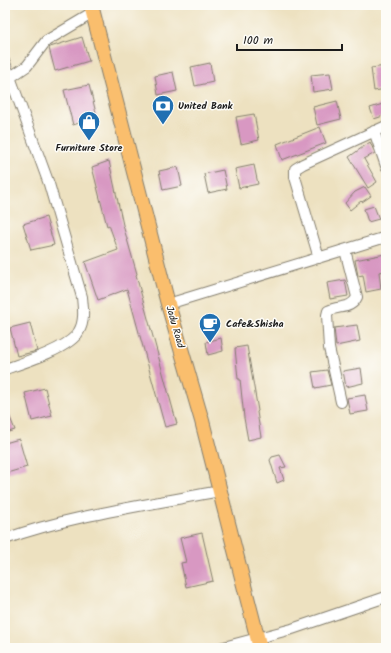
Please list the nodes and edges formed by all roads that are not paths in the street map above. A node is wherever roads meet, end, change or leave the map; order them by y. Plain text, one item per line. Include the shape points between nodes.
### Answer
1 (92, 9) edge
2 (5, 63) edge
3 (8, 79) edge
4 (386, 126) edge
5 (374, 131) junction
6 (386, 166) edge
7 (386, 238) edge
8 (345, 250) junction
9 (319, 258) junction
10 (168, 304) junction
11 (5, 369) edge
12 (341, 402) dead end
13 (219, 491) junction
14 (5, 539) edge
15 (386, 597) edge
16 (258, 643) edge
17 (220, 648) edge

1 - 3 street via 46,41 27,66
1 - 10 highway, Jadu Road
2 - 3 street
3 - 11 street via 49,184 82,297 83,312 79,333 68,343
4 - 5 street
5 - 6 street
5 - 9 street via 295,170
7 - 8 street
8 - 9 street
8 - 12 street via 357,297 354,303 331,309 327,315 329,348
9 - 10 street
10 - 13 highway, Jadu Road via 202,421
13 - 14 street via 70,521
13 - 16 highway, Jadu Road
15 - 16 street
16 - 17 street

